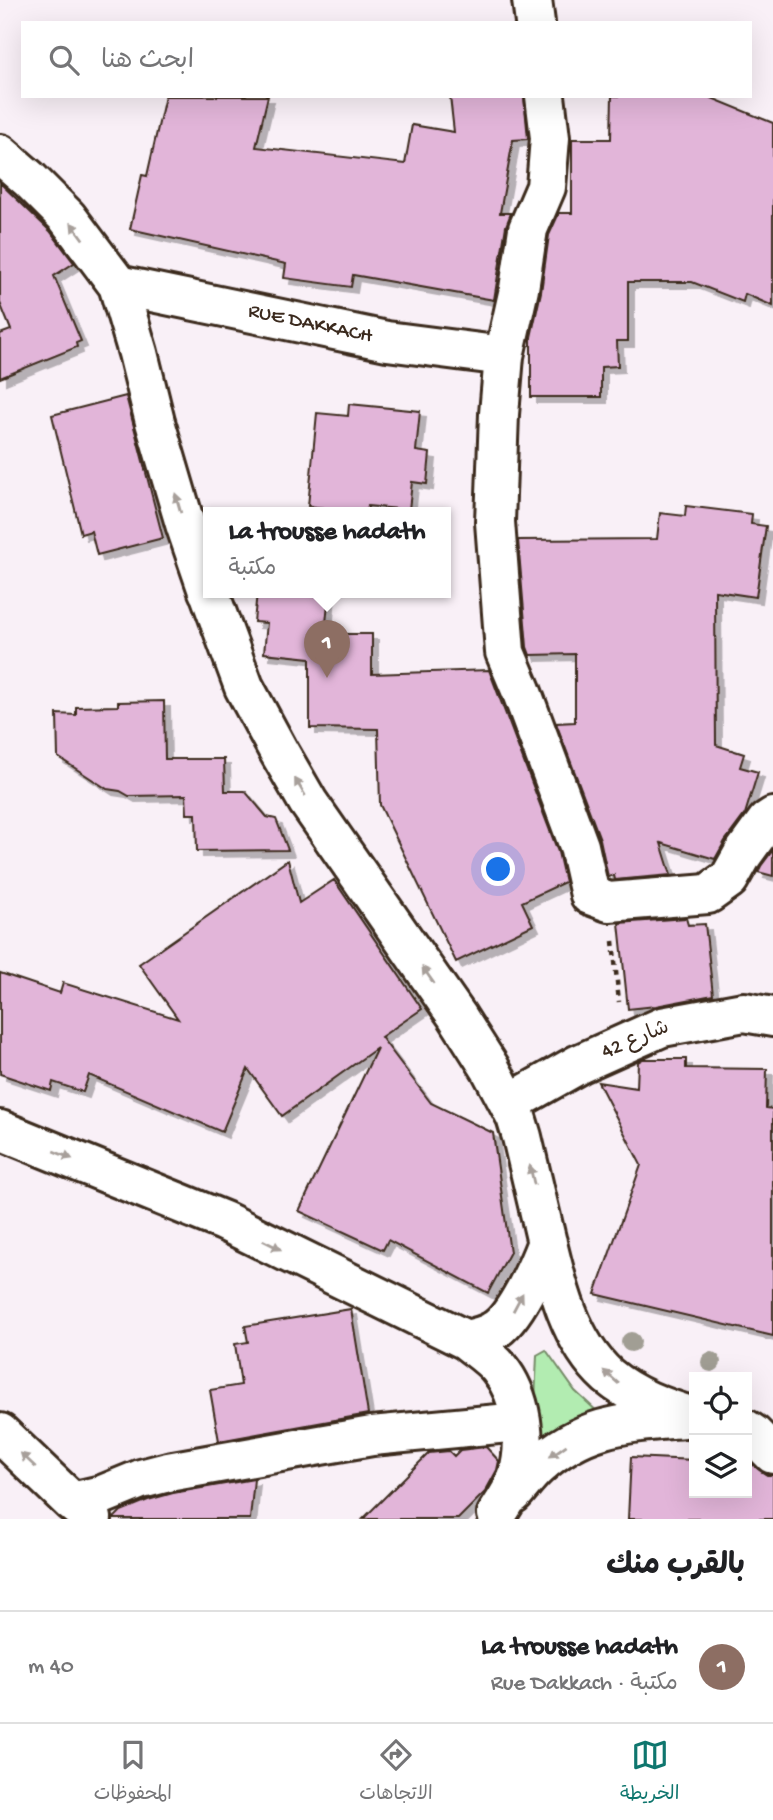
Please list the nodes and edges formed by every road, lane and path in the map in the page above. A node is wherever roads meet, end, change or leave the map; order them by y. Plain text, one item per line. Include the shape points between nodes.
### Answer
1 (532, 0) edge
2 (536, 21) edge
3 (545, 98) edge
4 (0, 154) edge
5 (118, 285) junction
6 (504, 356) junction
7 (203, 577) edge
8 (210, 598) edge
9 (773, 817) edge
10 (609, 902) junction
11 (773, 1017) edge
12 (623, 1045) junction
13 (509, 1103) junction
14 (0, 1130) edge
15 (547, 1242) junction
16 (466, 1340) junction
17 (689, 1415) edge
18 (689, 1417) edge
19 (520, 1422) junction
20 (752, 1428) edge
21 (773, 1430) edge
22 (0, 1433) edge
23 (752, 1433) edge
24 (773, 1454) edge
25 (83, 1510) edge
26 (494, 1516) edge

1 - 2 street
3 - 6 street via 550,138 545,187 527,229
5 -> 4 street via 67,217
5 - 6 street, RUE DAKKACH via 387,341
7 -> 5 street
6 - 10 street via 495,522 505,652 579,846 590,895
13 -> 8 street via 457,1016 278,750 244,687
9 - 10 street via 729,879 708,894
10 - 12 path
11 - 12 street, شارع 42 via 744,1012 662,1027
12 - 13 street, شارع 42 via 579,1063
15 -> 13 street via 523,1137
14 -> 16 street via 224,1221
16 -> 15 street via 493,1331 511,1316
17 -> 15 street via 625,1389 595,1362 571,1321
16 - 19 street via 498,1367 508,1382
18 -> 26 street via 587,1433 537,1467
19 - 25 street via 372,1436 168,1472 102,1495
19 - 26 street via 521,1462 512,1488
20 - 21 street
25 -> 22 street
23 - 24 street

